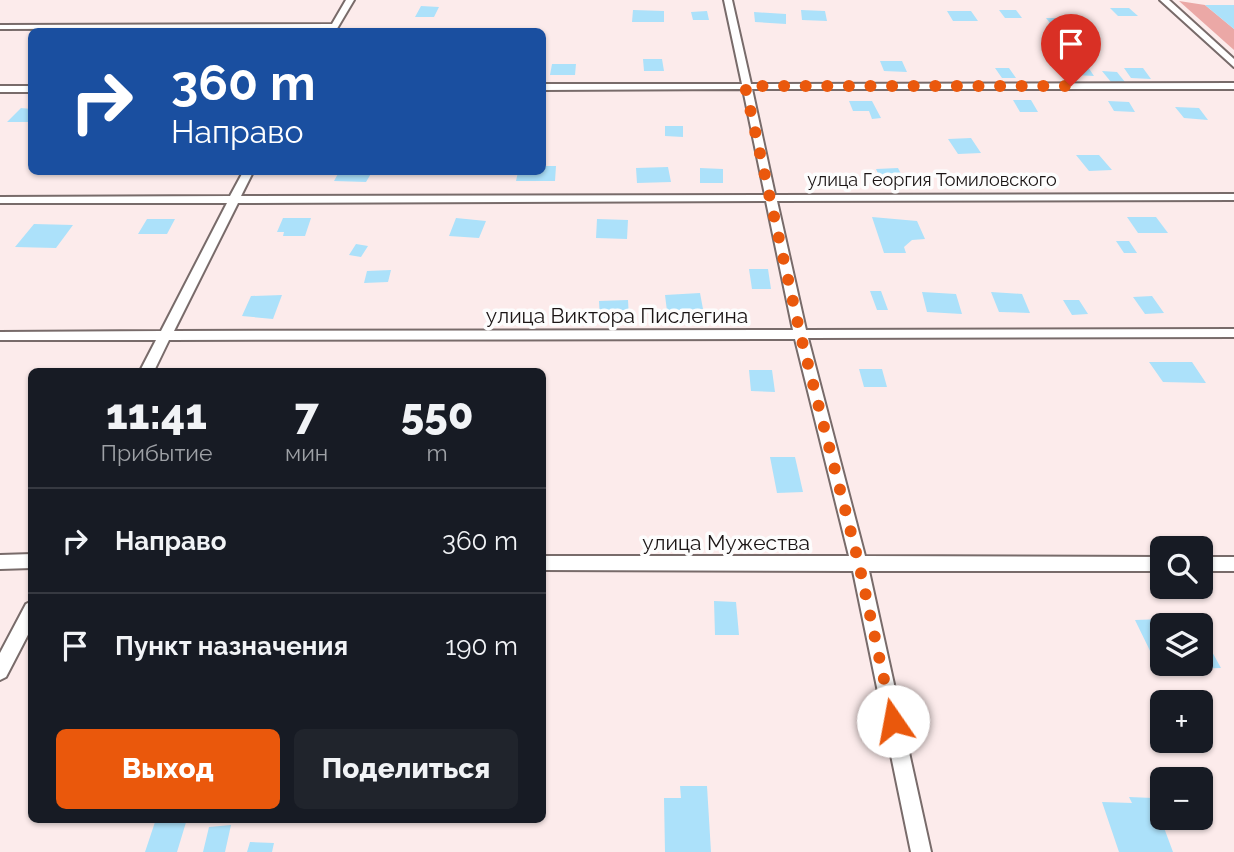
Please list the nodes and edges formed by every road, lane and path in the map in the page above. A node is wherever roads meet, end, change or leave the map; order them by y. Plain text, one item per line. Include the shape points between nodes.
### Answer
1 (350, 0) edge
2 (728, 0) edge
3 (1164, 0) edge
4 (0, 27) edge
5 (166, 28) edge
6 (333, 28) edge
7 (1234, 64) edge
8 (745, 86) junction
9 (1234, 86) edge
10 (546, 87) edge
11 (0, 89) edge
12 (28, 89) edge
13 (246, 175) edge
14 (770, 197) junction
15 (1234, 197) edge
16 (233, 199) junction
17 (0, 200) edge
18 (800, 333) junction
19 (1234, 333) edge
20 (0, 336) edge
21 (165, 337) junction
22 (149, 368) edge
23 (28, 561) edge
24 (0, 562) edge
25 (546, 563) edge
26 (859, 564) junction
27 (1150, 564) edge
28 (1213, 564) edge
29 (1234, 564) edge
30 (28, 617) edge
31 (0, 671) edge
32 (921, 852) edge

1 - 6 street
2 - 8 street
3 - 7 street
4 - 5 street
8 - 9 street
8 - 10 street
8 - 14 street
11 - 12 street
13 - 16 street
14 - 15 street, улица Георгия Томиловского
14 - 16 street, улица Георгия Томиловского
14 - 18 street
16 - 17 street, улица Георгия Томиловского
16 - 21 street
18 - 19 street, улица Виктора Пислегина
18 - 21 street, улица Виктора Пислегина
18 - 26 street
20 - 21 street, улица Виктора Пислегина
21 - 22 street
23 - 24 street
25 - 26 street, улица Мужества
26 - 27 street, улица Мужества
26 - 32 street
28 - 29 street
30 - 31 street

